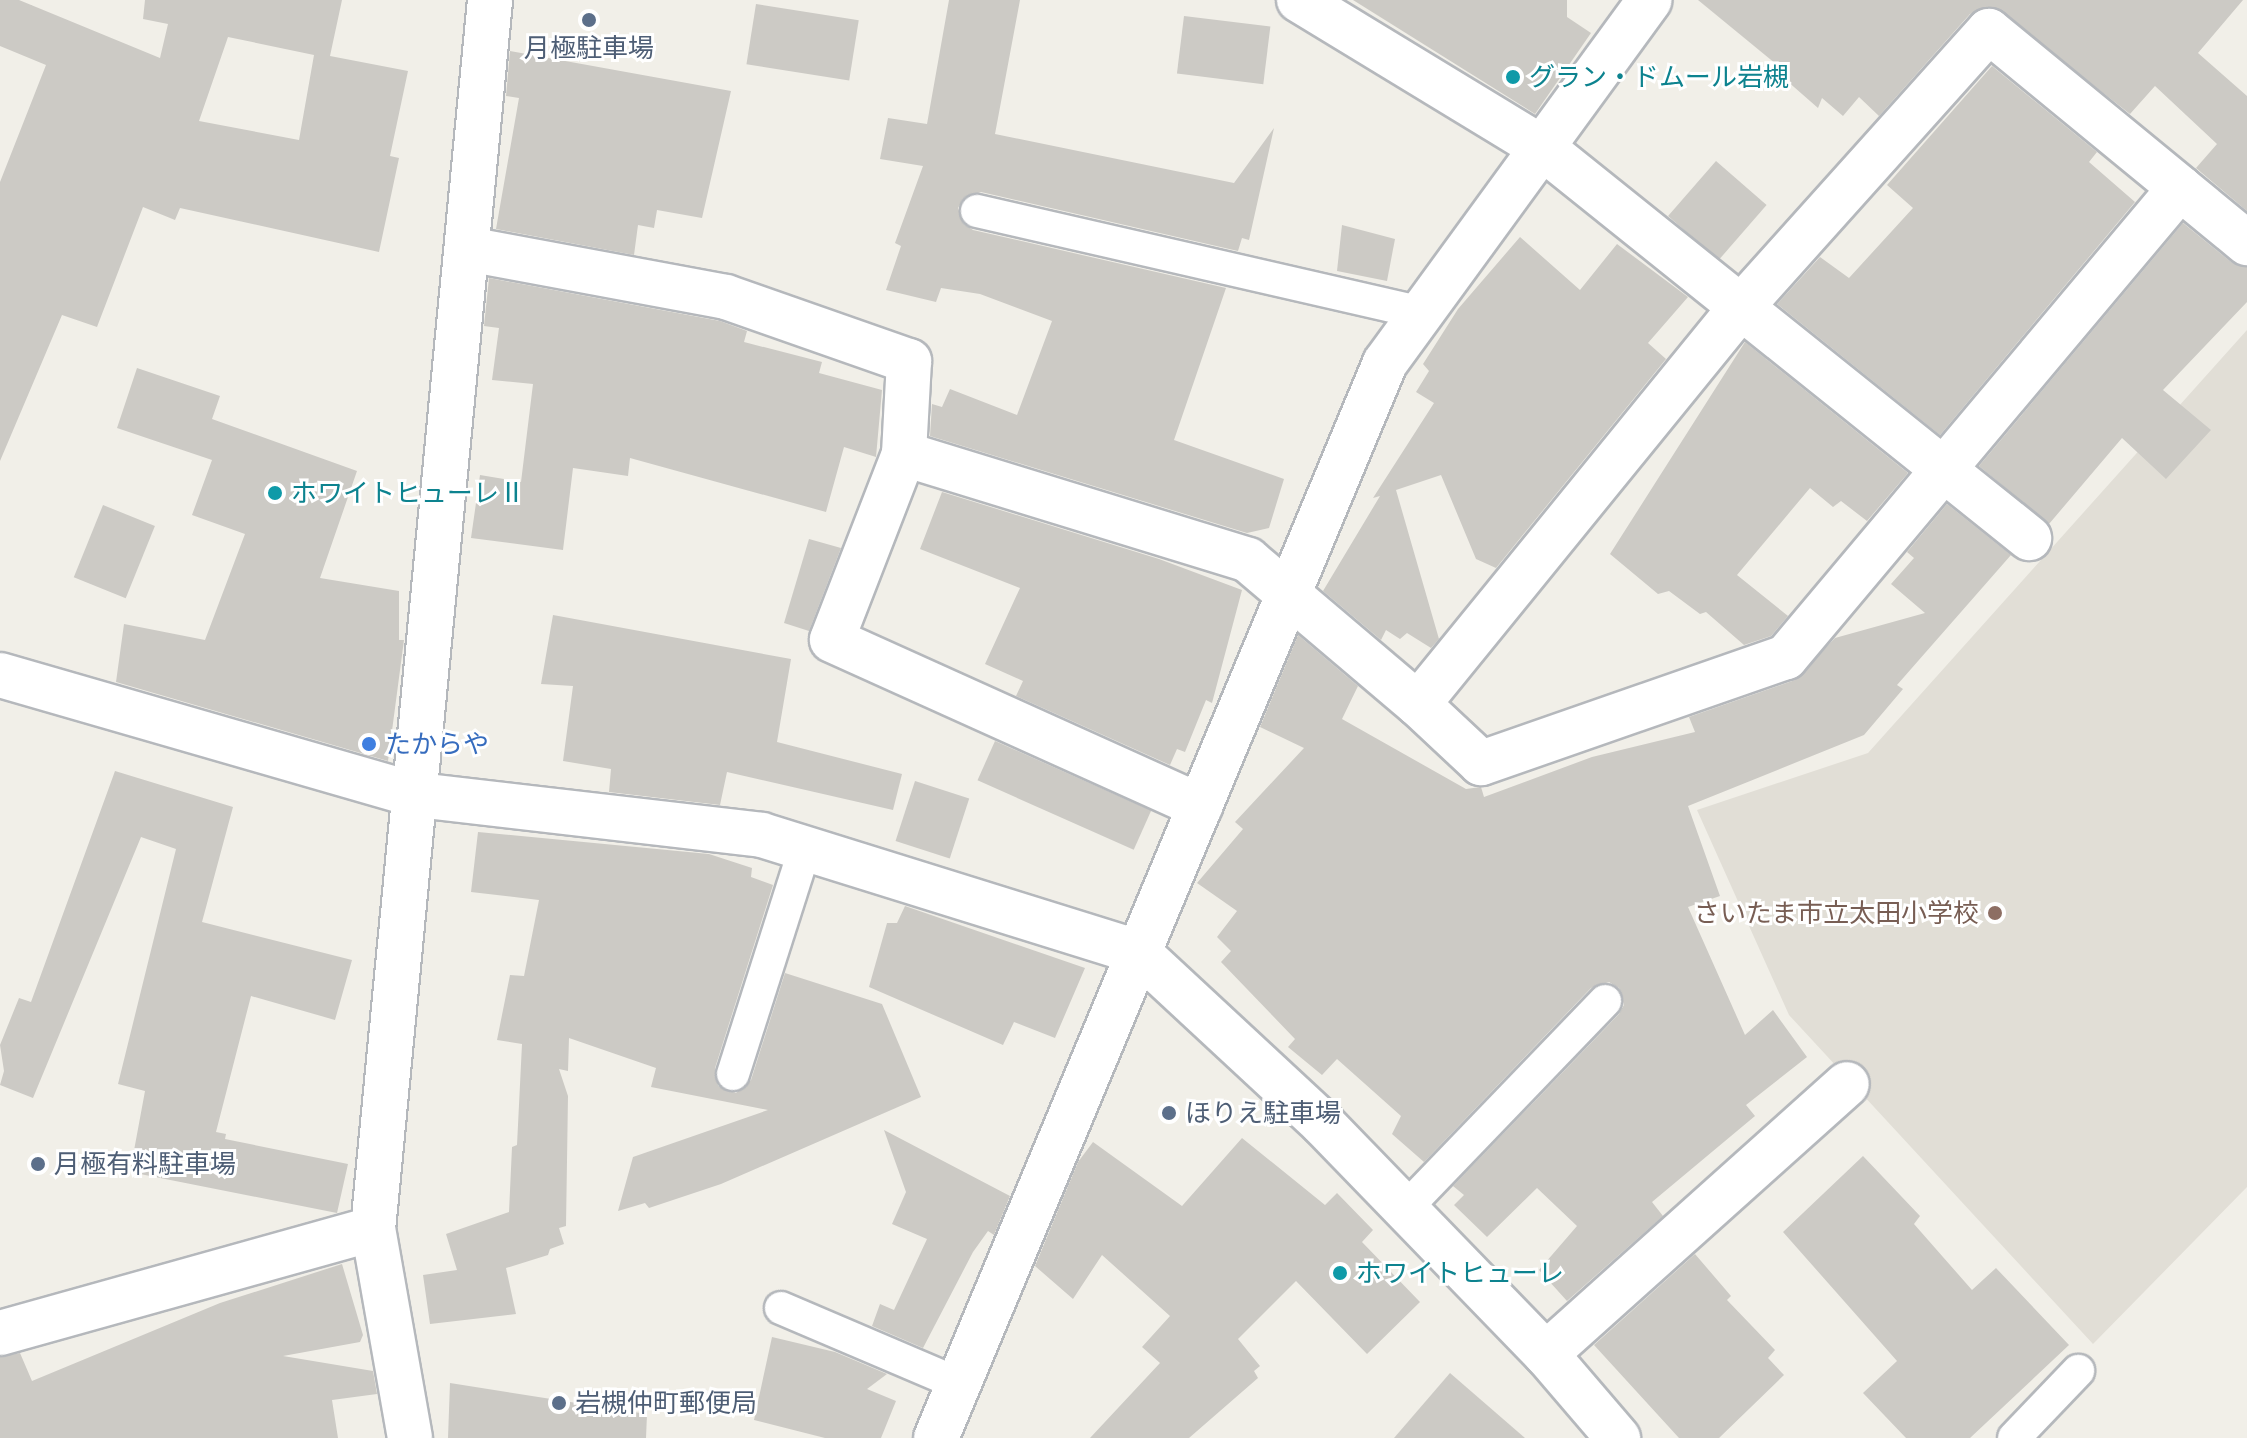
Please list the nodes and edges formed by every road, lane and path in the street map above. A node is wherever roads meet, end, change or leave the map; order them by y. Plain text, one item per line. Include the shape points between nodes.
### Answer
1 (490, 0) edge
2 (1299, 0) edge
3 (1650, 0) edge
4 (1544, 149) junction
5 (2180, 188) junction
6 (977, 211) dead end
7 (2247, 243) edge
8 (467, 249) junction
9 (1741, 307) junction
10 (1422, 313) junction
11 (904, 454) junction
12 (1941, 468) junction
13 (2029, 538) dead end
14 (1287, 596) junction
15 (0, 675) edge
16 (1418, 704) junction
17 (417, 795) junction
18 (1200, 806) junction
19 (805, 848) junction
20 (1138, 952) junction
21 (1605, 1001) dead end
22 (733, 1074) dead end
23 (1847, 1084) dead end
24 (1404, 1210) junction
25 (373, 1229) junction
26 (781, 1308) dead end
27 (0, 1333) edge
28 (1546, 1354) junction
29 (2078, 1371) dead end
30 (959, 1384) junction
31 (410, 1438) edge
32 (936, 1438) edge
33 (1618, 1438) edge
34 (2014, 1438) edge

1 - 8 street
2 - 4 street
3 - 4 street
4 - 9 street
4 - 10 street
5 - 7 street
5 - 9 street via 1989,31
5 - 12 street
6 - 10 lane
8 - 11 street via 726,297 909,361
8 - 17 street
9 - 12 street
9 - 16 street
10 - 14 street via 1385,363
11 - 14 street via 1248,560
11 - 18 street via 832,640
12 - 13 street
12 - 16 street via 1786,657 1481,763
14 - 16 street
14 - 18 street
15 - 17 street
17 - 19 street via 762,835
17 - 25 street via 387,1039
18 - 20 street
19 - 20 street
19 - 22 lane
20 - 24 street via 1323,1124
20 - 30 street
21 - 24 lane
23 - 28 street
24 - 28 street
25 - 27 street
25 - 31 street
26 - 30 lane
28 - 33 street
29 - 34 lane
30 - 32 street

